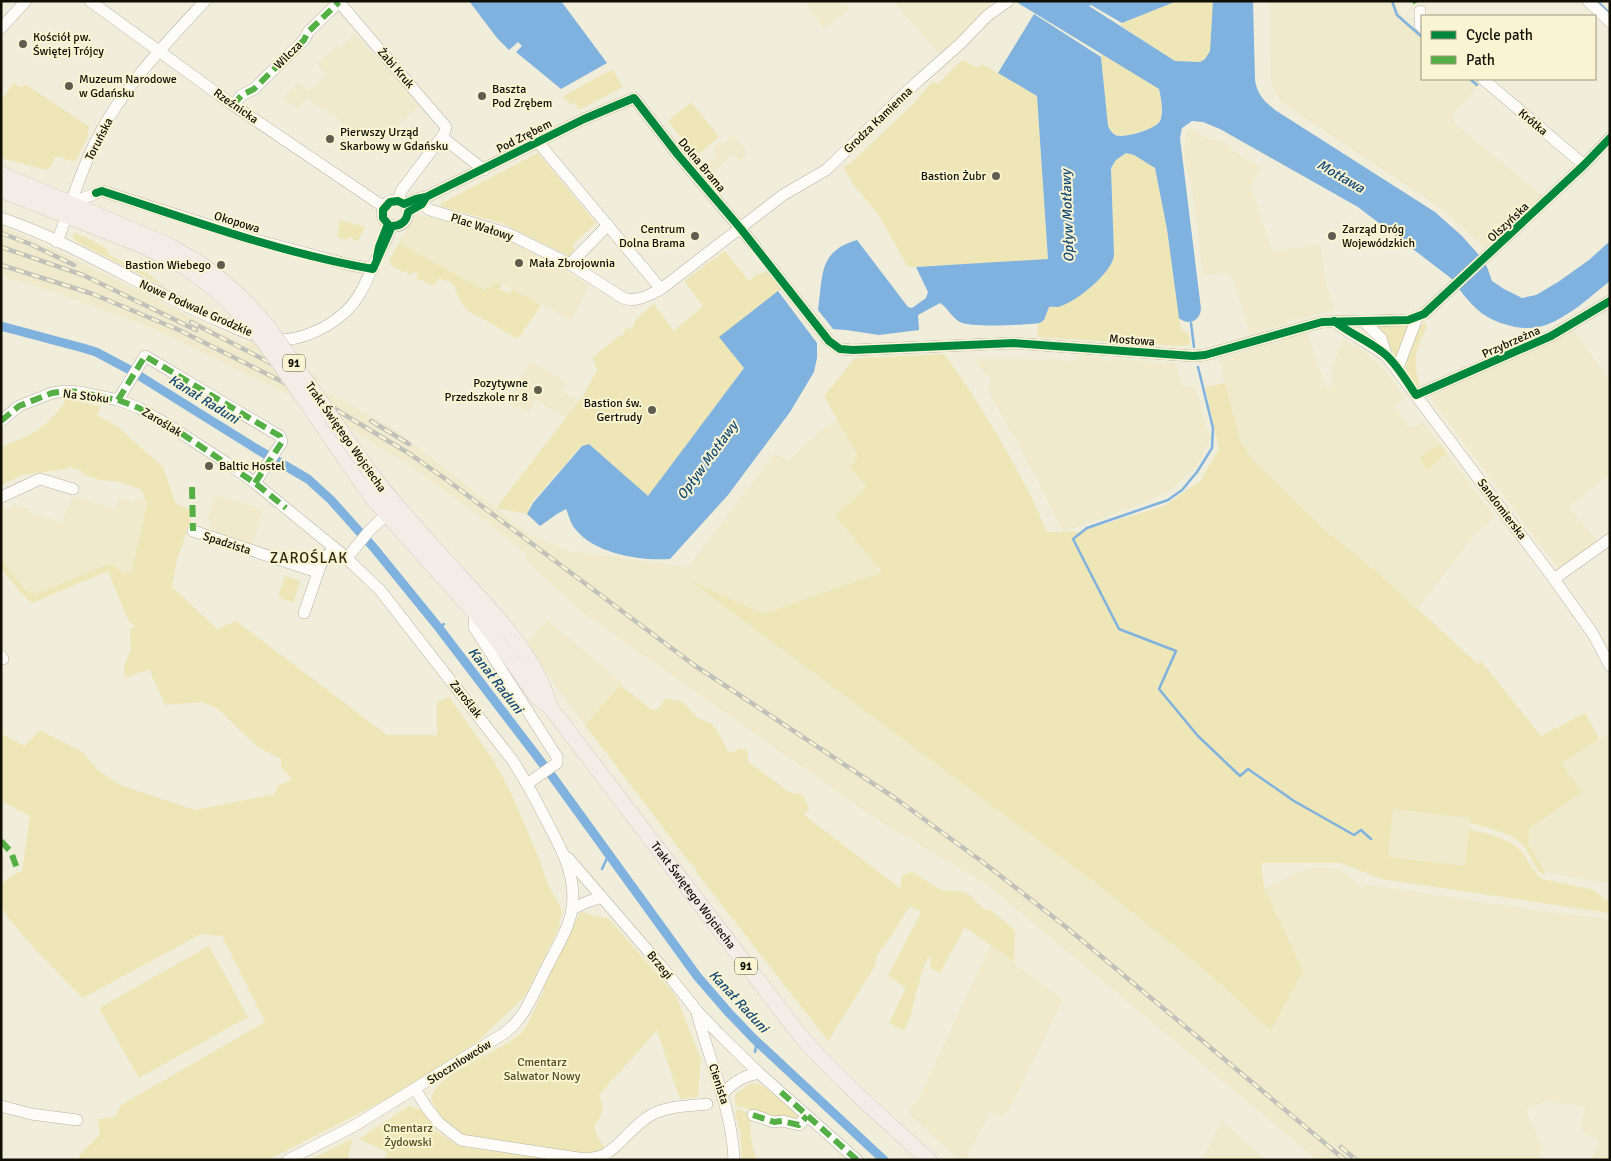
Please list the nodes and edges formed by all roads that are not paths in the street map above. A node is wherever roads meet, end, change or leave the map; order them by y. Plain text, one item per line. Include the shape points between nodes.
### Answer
1 (26, 1) edge
2 (90, 1) edge
3 (205, 1) edge
4 (338, 1) edge
5 (1008, 1) edge
6 (1588, 1) edge
7 (1420, 11) dead end
8 (1610, 22) edge
9 (1421, 26) edge
10 (1, 28) edge
11 (159, 51) junction
12 (1483, 80) edge
13 (634, 98) joint
14 (233, 105) junction
15 (442, 137) junction
16 (1610, 138) edge
17 (537, 141) junction
18 (1584, 165) junction
19 (484, 170) junction
20 (1, 174) edge
21 (1, 190) edge
22 (424, 200) junction
23 (403, 206) junction
24 (384, 207) junction
25 (69, 210) junction
26 (1, 218) edge
27 (390, 225) junction
28 (608, 225) junction
29 (741, 229) junction
30 (57, 242) junction
31 (755, 246) tunnel mouth
32 (186, 261) junction
33 (570, 264) junction
34 (771, 267) tunnel mouth
35 (372, 269) junction
36 (661, 289) junction
37 (1610, 301) edge
38 (1417, 318) junction
39 (1334, 322) junction
40 (1364, 322) junction
41 (1387, 356) junction
42 (1397, 370) junction
43 (1416, 395) junction
44 (118, 400) junction
45 (1, 421) edge
46 (255, 483) junction
47 (73, 489) dead end
48 (1, 497) edge
49 (391, 510) junction
50 (193, 531) dead end
51 (1610, 539) edge
52 (334, 547) junction
53 (347, 558) junction
54 (317, 572) junction
55 (1554, 579) junction
56 (304, 613) dead end
57 (475, 614) junction
58 (1610, 666) edge
59 (550, 707) junction
60 (527, 784) junction
61 (565, 855) junction
62 (602, 897) junction
63 (572, 909) junction
64 (697, 1010) junction
65 (759, 1073) junction
66 (415, 1089) junction
67 (723, 1093) junction
68 (707, 1104) dead end
69 (1, 1106) edge
70 (753, 1115) dead end
71 (807, 1116) junction
72 (76, 1120) dead end
73 (288, 1160) edge
74 (734, 1160) edge
75 (857, 1160) edge
76 (929, 1160) edge

1 - 10 street
2 - 11 street, Rzeźnicka
3 - 11 street, Toruńska
4 - 14 street, Wilcza via 304,40
4 - 15 street, Żabi Kruk via 443,122 446,127
5 - 29 street, Grodza Kamienna via 987,16 822,173 789,191
6 - 8 street
7 - 9 street
11 - 14 street, Rzeźnicka
11 - 25 street, Toruńska via 104,124
12 - 18 street, Krótka
13 - 17 street, Pod Zrębem
13 - 29 street, Dolna Brama
14 - 24 street, Rzeźnicka
15 - 19 street
15 - 23 street via 401,192
16 - 18 street, Olszyńska
17 - 19 street, Pod Zrębem
17 - 28 street
18 - 38 street, Olszyńska via 1452,290
19 - 22 street, Pod Zrębem
20 - 25 main road, 91
21 - 25 main road, 91
22 - 23 street, Pod Zrębem
22 - 33 street, Plac Wałowy via 430,210 500,230
23 - 24 street via 390,202
23 - 27 street via 404,223
24 - 27 street via 383,218
25 - 30 street
25 - 32 main road, Trakt Świętego Wojciecha / 91 via 143,246
25 - 35 street, Okopowa via 102,191 257,240
26 - 30 street, Nowe Podwale Grodzkie
27 - 35 street, Nowe Podwale Grodzkie via 383,249
28 - 33 street
28 - 36 street
29 - 31 street, Dolna Brama
29 - 36 street, Plac Wałowy
30 - 35 street, Nowe Podwale Grodzkie via 206,315 251,334 278,340 311,334 335,321 360,295
32 - 49 main road, Trakt Świętego Wojciecha / 91, bridge via 257,332 348,462
32 - 49 main road, Trakt Świętego Wojciecha / 91, bridge via 225,282 253,307 372,475
33 - 36 street, Plac Wałowy via 628,300 646,297
34 - 39 street, Mostowa via 829,341 840,349 1014,343 1193,356 1219,352 1311,324
37 - 43 street, Przybrzeżna via 1551,336
38 - 40 street, Mostowa
38 - 42 street
39 - 40 street, Mostowa
39 - 41 street, Sandomierska
40 - 41 street, Sandomierska via 1380,338
41 - 42 street, Sandomierska
42 - 43 street, Sandomierska
43 - 55 street, Sandomierska
44 - 45 street, Na Stoku via 79,392 52,393 19,406
44 - 46 street, Zaroślak via 140,408
44 - 46 street via 145,356 280,436 282,442
46 - 52 street, Zaroślak
47 - 48 street via 40,479
49 - 53 street
49 - 57 main road, Trakt Świętego Wojciecha / 91
49 - 59 main road, Trakt Świętego Wojciecha via 490,608 546,689
50 - 54 street, Spadzista
51 - 55 street
52 - 53 street, Zaroślak
52 - 54 street
53 - 60 street, Zaroślak via 393,606 504,748
54 - 56 street
55 - 58 street, Sandomierska via 1593,634
57 - 59 main road, Trakt Świętego Wojciecha / 91 via 537,697
57 - 60 street, Trakt Świętego Wojciecha via 474,627 558,756 557,764
59 - 76 main road, Trakt Świętego Wojciecha / 91 via 799,1034 851,1089
60 - 61 street, Zaroślak
61 - 62 street, Brzegi
61 - 63 street, Stoczniowców via 571,879
62 - 63 street
62 - 64 street, Brzegi
63 - 66 street, Stoczniowców via 565,929 516,1023
64 - 65 street, Brzegi
64 - 67 street, Cienista
65 - 67 street via 746,1075
65 - 71 street, Brzegi
66 - 68 street via 439,1123 461,1140 584,1158 607,1153 652,1114
66 - 73 street, Stoczniowców via 354,1126
67 - 74 street, Cienista
69 - 72 street
70 - 71 street via 799,1125
71 - 75 street, Brzegi

